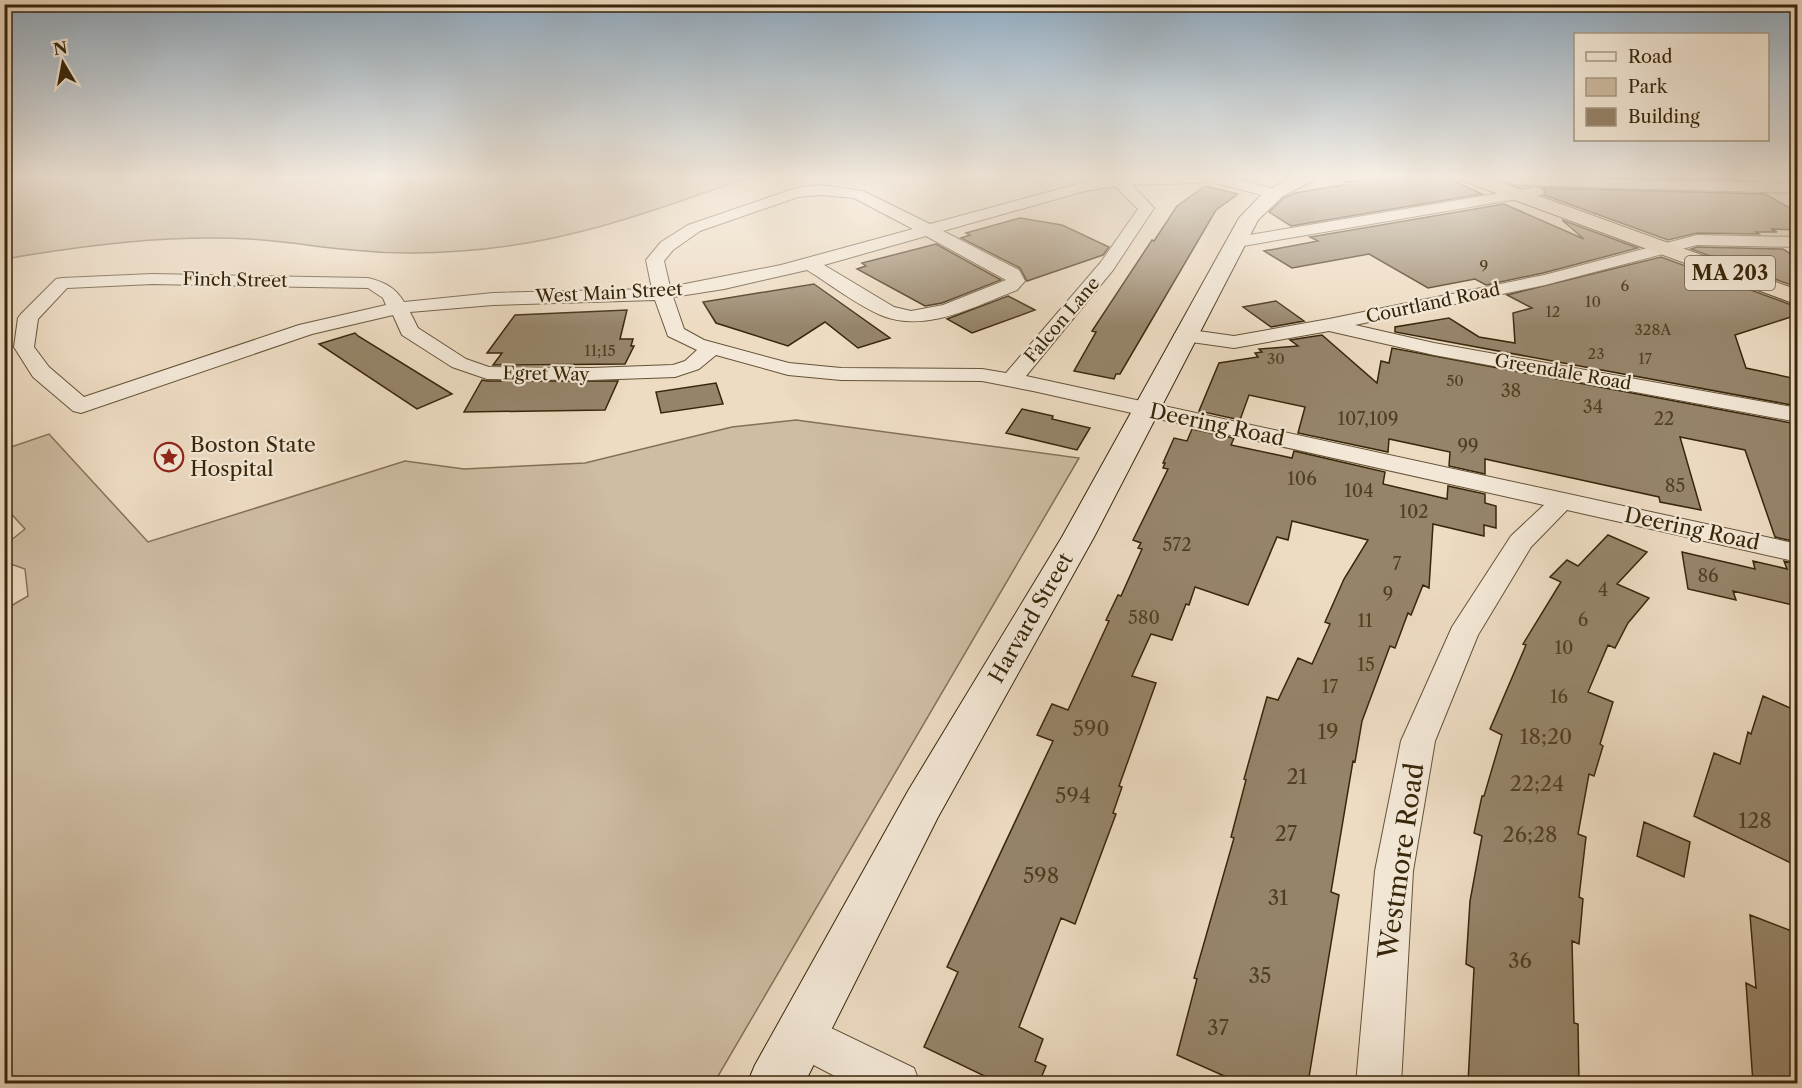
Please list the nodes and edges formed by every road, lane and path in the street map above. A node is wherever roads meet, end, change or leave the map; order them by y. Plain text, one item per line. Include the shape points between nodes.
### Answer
1 (700, 226) edge
2 (917, 226) edge
3 (946, 226) edge
4 (1134, 226) edge
5 (1245, 226) edge
6 (1317, 226) edge
7 (1617, 226) edge
8 (927, 231) junction
9 (1237, 242) junction
10 (1797, 242) edge
11 (1670, 246) junction
12 (810, 264) junction
13 (1797, 287) edge
14 (663, 294) junction
15 (1797, 298) edge
16 (399, 308) junction
17 (1329, 325) junction
18 (1184, 335) junction
19 (712, 348) junction
20 (1011, 380) junction
21 (81, 406) joint
22 (1146, 409) junction
23 (1797, 415) edge
24 (1562, 501) junction
25 (1797, 553) edge
26 (800, 1035) junction
27 (774, 1083) edge
28 (898, 1083) edge
29 (1378, 1083) edge

1 - 14 street, Deering Road via 667,246 655,260
2 - 8 street, Deering Road
3 - 8 street, West Main Street
4 - 20 street, Falcon Lane via 1107,266
5 - 9 main road, Harvard Street
6 - 9 street
7 - 11 highway, MA 203
8 - 12 street, West Main Street
8 - 12 street via 1013,274 1016,281 928,315 900,316
9 - 18 main road, Harvard Street
10 - 11 street, Courtland Road via 1697,240
11 - 13 highway, MA 203
11 - 15 highway, MA 203
11 - 17 street, Courtland Road via 1545,280
12 - 14 street, West Main Street
14 - 16 street, West Main Street via 504,298
14 - 19 street, Deering Road via 675,332
16 - 19 street, Egret Way via 409,331 459,363 487,373 675,371 692,365
16 - 21 street, West Main Street via 306,330
16 - 21 street, Finch Street via 390,295 368,283 152,279 62,283 28,318 24,347 40,372
17 - 18 street, Courtland Road via 1234,342
17 - 23 street, Greendale Road via 1434,349
18 - 22 main road, Harvard Street
19 - 20 street, Deering Road via 799,370 982,375
20 - 22 street, Deering Road
22 - 24 street, Deering Road
22 - 26 main road, Harvard Street via 1078,537 923,804
24 - 25 street, Deering Road
24 - 29 street, Westmore Road via 1521,542 1463,634 1418,741 1394,871
26 - 27 main road, Harvard Street
26 - 28 street

